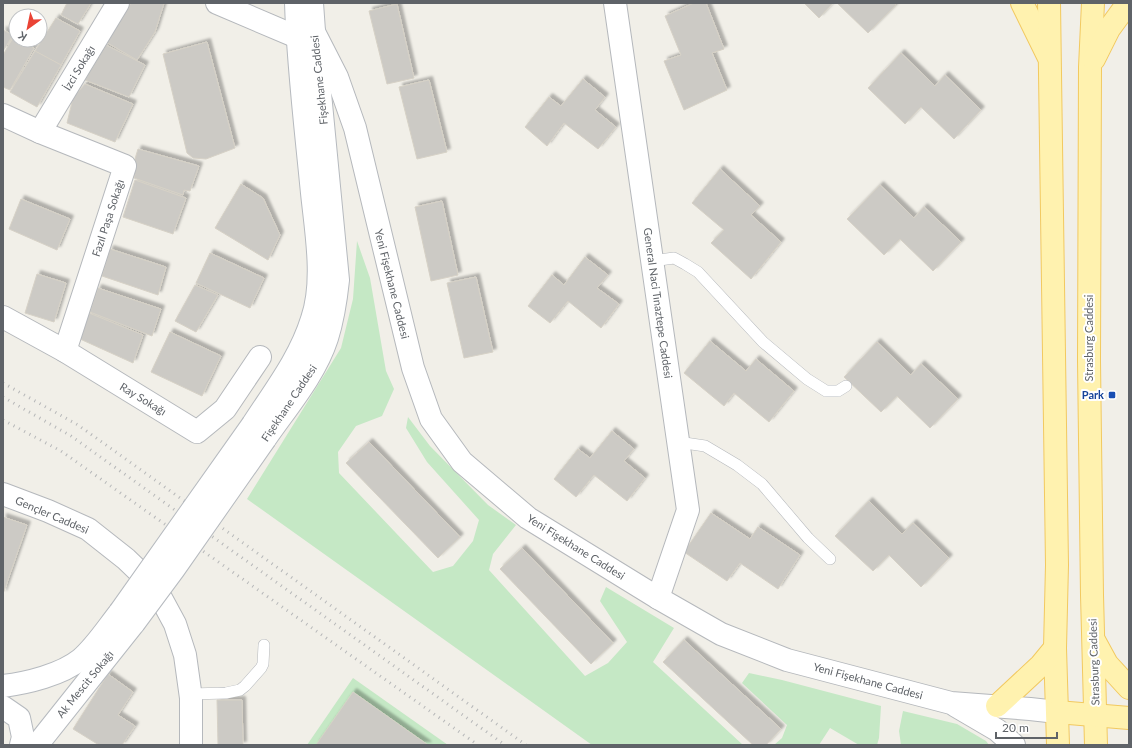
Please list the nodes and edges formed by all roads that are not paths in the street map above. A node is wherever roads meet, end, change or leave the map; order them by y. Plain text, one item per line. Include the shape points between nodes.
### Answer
1 (118, 3) edge
2 (217, 3) edge
3 (296, 3) edge
4 (312, 3) edge
5 (615, 3) edge
6 (1022, 3) edge
7 (1050, 3) edge
8 (1093, 3) edge
9 (1128, 3) edge
10 (305, 34) junction
11 (1051, 64) junction
12 (1090, 67) junction
13 (3, 115) edge
14 (40, 132) junction
15 (652, 261) junction
16 (3, 317) edge
17 (64, 351) junction
18 (260, 356) dead end
19 (846, 386) dead end
20 (678, 442) junction
21 (3, 494) edge
22 (830, 559) dead end
23 (658, 598) junction
24 (127, 618) junction
25 (1093, 638) junction
26 (264, 645) dead end
27 (1055, 648) junction
28 (3, 686) edge
29 (1129, 688) edge
30 (191, 694) junction
31 (951, 703) junction
32 (997, 706) junction
33 (3, 707) edge
34 (1057, 712) junction
35 (1096, 714) junction
36 (1129, 718) edge
37 (21, 745) edge
38 (37, 745) edge
39 (191, 745) edge
40 (1014, 745) edge
41 (1058, 745) edge
42 (1096, 745) edge

1 - 14 street, İzci Sokağı
2 - 10 street
3 - 10 street, Fişekhane Caddesi
4 - 10 street, Fişekhane Caddesi
5 - 15 street, General Naci Tınaztepe Caddesi
6 - 11 main road
7 - 11 main road
8 - 12 main road, Strasburg Caddesi
9 - 12 main road via 1109,29
10 - 23 street, Yeni Fişekhane Caddesi via 337,77 355,128 413,368 431,419 462,462 528,518
10 - 24 street, Fişekhane Caddesi, bridge via 338,280 327,338 315,365 259,432 174,569
11 - 27 main road via 1057,557
12 - 25 main road, Strasburg Caddesi via 1089,361
13 - 14 street, Fazıl Paşa Sokağı
14 - 17 street, Fazıl Paşa Sokağı via 125,166
15 - 19 lane via 674,258 698,272 764,342 807,379 826,391 838,391
15 - 20 street, General Naci Tınaztepe Caddesi
16 - 17 street, Ray Sokağı
17 - 18 street, Ray Sokağı via 197,432 225,409
20 - 22 lane via 706,446 738,465 762,484 808,538
20 - 23 street, General Naci Tınaztepe Caddesi via 688,510
21 - 30 street, Gençler Caddesi via 88,528 126,558 155,588 175,624 185,655
23 - 31 street, Yeni Fişekhane Caddesi via 721,634 787,660
24 - 28 street via 80,659 62,670 19,684
24 - 38 street, Ak Mescit Sokağı
25 - 29 main road via 1107,664
25 - 35 main road, Strasburg Caddesi
26 - 30 lane via 261,668 240,690
27 - 32 main road via 1041,665
27 - 34 main road
30 - 39 street, Gençler Caddesi
31 - 32 street
31 - 40 street via 997,730
32 - 34 street
33 - 37 street via 19,718 23,737
34 - 35 main road
34 - 41 main road
35 - 36 main road
35 - 42 main road, Strasburg Caddesi

